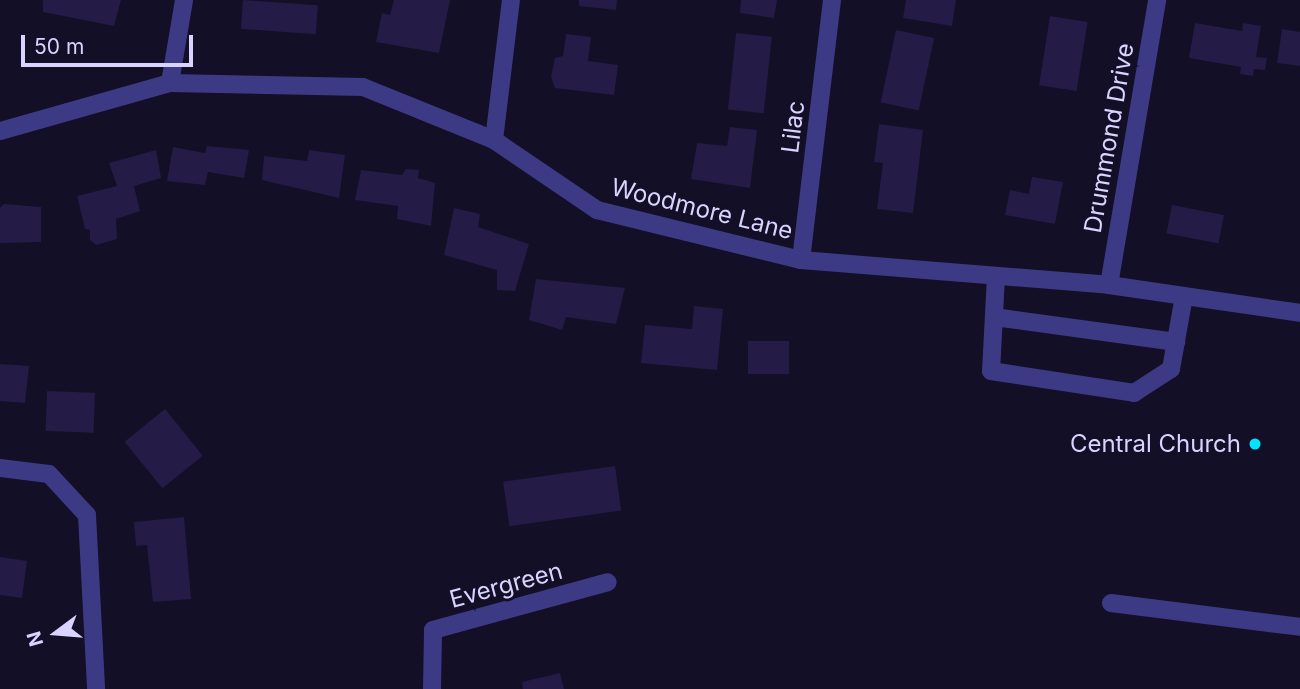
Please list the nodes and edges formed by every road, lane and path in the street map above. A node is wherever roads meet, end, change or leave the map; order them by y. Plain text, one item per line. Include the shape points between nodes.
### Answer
1 (184, 0) edge
2 (511, 0) edge
3 (832, 0) edge
4 (1157, 0) edge
5 (170, 83) junction
6 (0, 131) edge
7 (494, 140) junction
8 (801, 260) junction
9 (996, 276) junction
10 (1109, 285) junction
11 (1184, 296) junction
12 (1300, 313) edge
13 (994, 317) junction
14 (1176, 342) junction
15 (0, 468) edge
16 (608, 582) dead end
17 (1111, 603) dead end
18 (1300, 627) edge
19 (96, 689) edge
20 (432, 689) edge

1 - 5 street
2 - 7 street
3 - 8 street, Lilac
4 - 10 street, Drummond Drive
5 - 6 street, Woodmore Lane
5 - 7 street, Woodmore Lane via 363,88
7 - 8 street, Woodmore Lane via 597,210
8 - 9 street, Woodmore Lane
9 - 10 street, Woodmore Lane
9 - 13 street
10 - 11 street, Woodmore Lane
11 - 12 street, Woodmore Lane
11 - 14 street
13 - 14 street
13 - 14 street via 991,371 1134,393 1171,369
15 - 19 street via 49,474 87,515
16 - 20 street, Evergreen via 433,630
17 - 18 street

